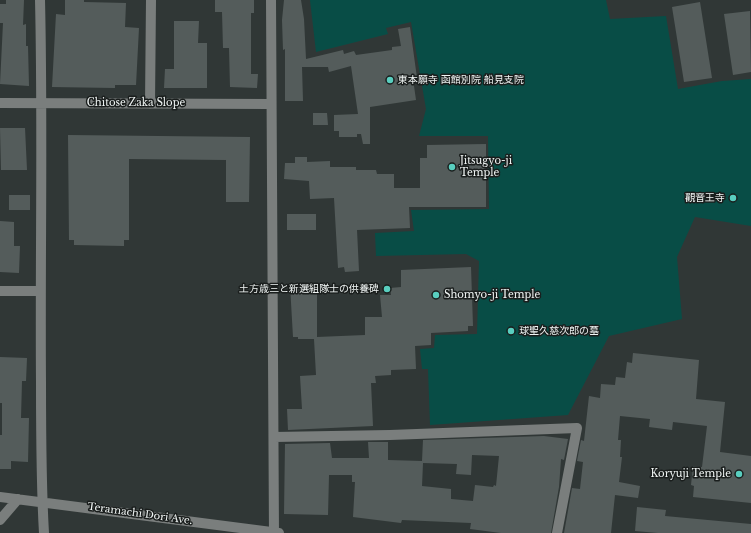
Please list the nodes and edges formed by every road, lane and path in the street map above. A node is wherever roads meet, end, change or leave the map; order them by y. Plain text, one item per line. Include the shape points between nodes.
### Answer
1 (40, 0) edge
2 (151, 0) edge
3 (271, 0) edge
4 (0, 103) edge
5 (42, 103) junction
6 (150, 104) junction
7 (271, 104) junction
8 (0, 291) edge
9 (40, 291) junction
10 (274, 437) junction
11 (0, 496) edge
12 (18, 499) junction
13 (42, 501) junction
14 (0, 520) edge
15 (44, 533) edge
16 (276, 533) edge
17 (557, 533) edge

1 - 5 street
2 - 6 street
3 - 7 street
4 - 5 street, Chitose Zaka Slope
5 - 6 street, Chitose Zaka Slope
5 - 9 street
6 - 7 street, Chitose Zaka Slope
7 - 10 street
8 - 9 street
9 - 13 street
10 - 16 street
10 - 17 street via 577,428
11 - 12 street, Teramachi Dori Ave.
12 - 13 street, Teramachi Dori Ave.
12 - 14 street
13 - 15 street
13 - 16 street, Teramachi Dori Ave.

